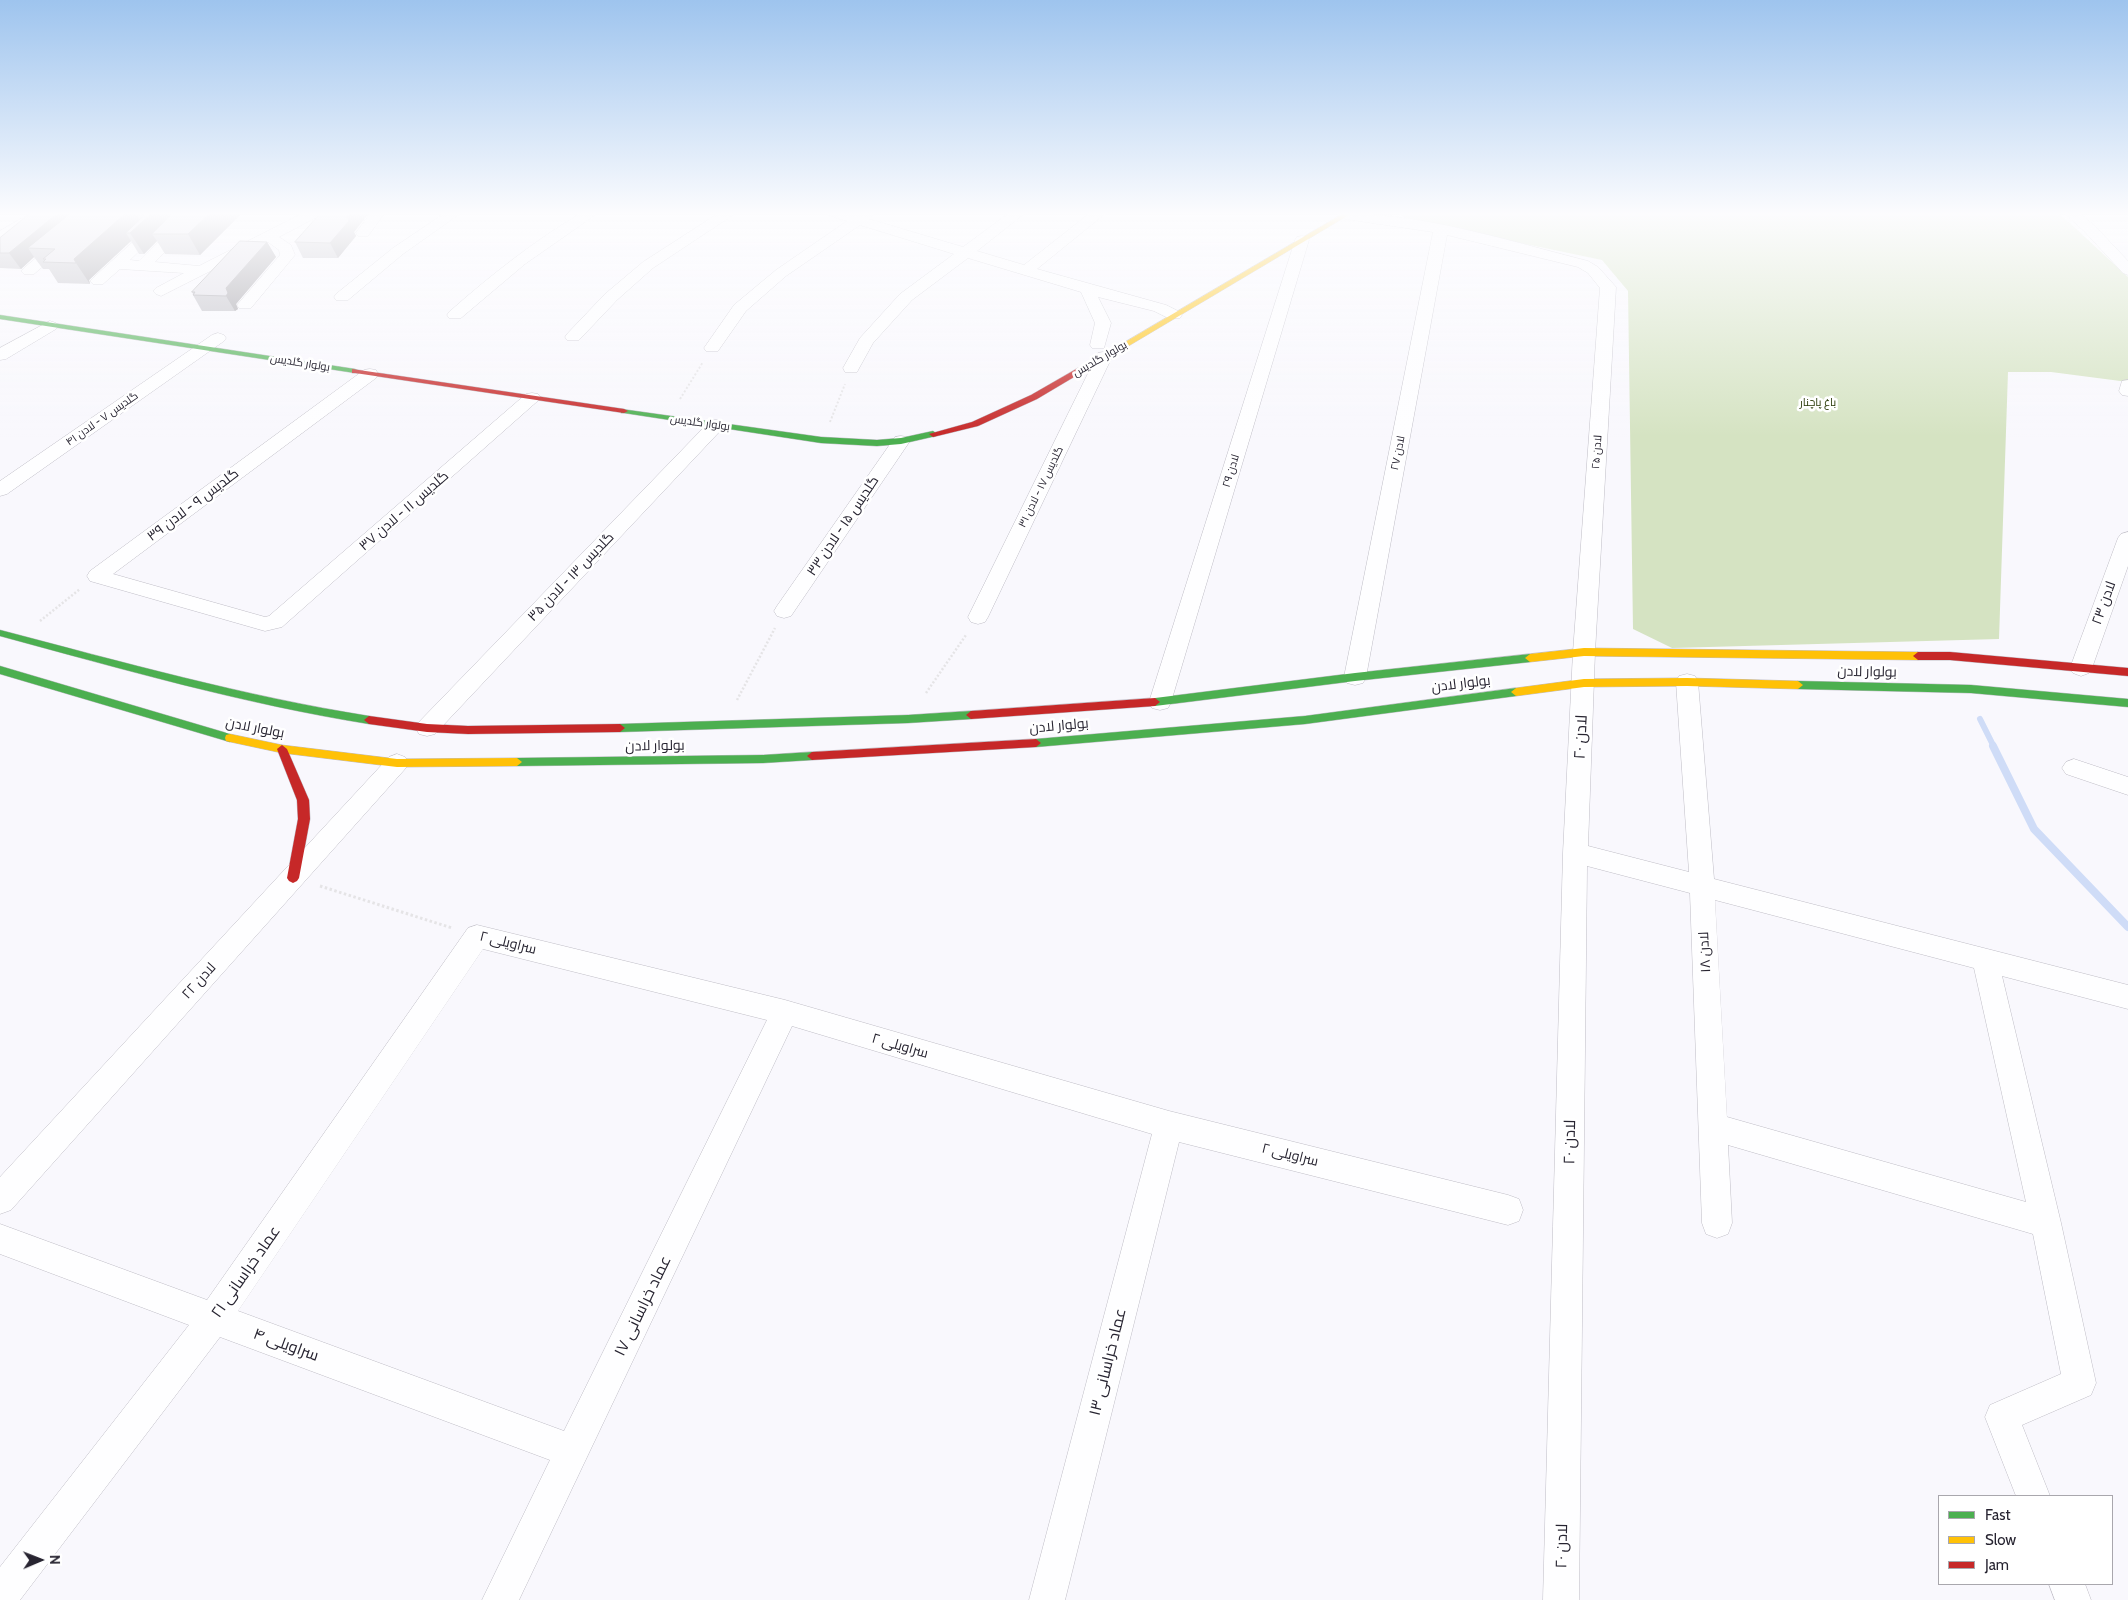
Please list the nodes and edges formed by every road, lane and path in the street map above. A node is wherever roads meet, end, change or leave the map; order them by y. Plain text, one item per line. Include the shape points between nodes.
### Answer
1 (167, 288) edge
2 (260, 288) edge
3 (353, 288) edge
4 (485, 288) edge
5 (622, 288) edge
6 (764, 288) edge
7 (918, 288) edge
8 (1083, 288) edge
9 (1209, 288) edge
10 (1287, 288) edge
11 (1430, 288) edge
12 (1608, 288) edge
13 (1087, 289) junction
14 (161, 291) dead end
15 (342, 297) dead end
16 (245, 305) dead end
17 (1168, 309) junction
18 (455, 315) dead end
19 (0, 317) edge
20 (1144, 317) dead end
21 (50, 326) junction
22 (189, 334) dead end
23 (1114, 336) dead end
24 (573, 337) dead end
25 (211, 343) junction
26 (257, 344) dead end
27 (712, 348) joint
28 (1097, 350) junction
29 (0, 355) edge
30 (850, 368) joint
31 (370, 374) junction
32 (2128, 385) edge
33 (2128, 391) edge
34 (532, 398) junction
35 (676, 406) dead end
36 (971, 413) dead end
37 (928, 423) dead end
38 (716, 425) junction
39 (828, 428) dead end
40 (901, 440) junction
41 (0, 490) edge
42 (2128, 538) edge
43 (97, 576) junction
44 (784, 611) joint
45 (978, 618) joint
46 (0, 633) edge
47 (18, 638) junction
48 (1584, 652) junction
49 (2081, 668) junction
50 (0, 670) edge
51 (2128, 672) edge
52 (1355, 678) junction
53 (1687, 682) junction
54 (1584, 683) junction
55 (1160, 702) junction
56 (2128, 703) edge
57 (908, 719) junction
58 (724, 725) junction
59 (427, 728) junction
60 (282, 749) junction
61 (397, 763) junction
62 (2074, 768) dead end
63 (2128, 786) edge
64 (1575, 853) junction
65 (293, 878) junction
66 (1702, 885) junction
67 (477, 936) junction
68 (1985, 960) junction
69 (2128, 997) edge
70 (785, 1012) junction
71 (1169, 1125) junction
72 (1713, 1127) junction
73 (0, 1199) edge
74 (1508, 1210) dead end
75 (1718, 1223) dead end
76 (2046, 1224) junction
77 (0, 1239) edge
78 (214, 1318) junction
79 (572, 1451) junction
80 (2033, 1495) edge
81 (2067, 1585) edge
82 (0, 1597) edge
83 (500, 1600) edge
84 (1047, 1600) edge
85 (1561, 1600) edge
86 (2074, 1600) edge

1 - 14 street
2 - 16 street
3 - 15 street
4 - 18 street
5 - 24 street
6 - 27 street via 740,308
7 - 30 street via 866,341
8 - 13 street
9 - 17 main road, بولوار گلدیس
10 - 55 street, لادن ۲۹
11 - 52 street, لادن ۲۷
12 - 48 street, لادن ۲۵
13 - 17 street
13 - 28 street, گلدیس ۱۷ - لادن ۳۱ via 1103,323
17 - 20 main road, بولوار گلدیس
17 - 28 main road, بولوار گلدیس
19 - 21 main road, بولوار گلدیس
21 - 25 main road, بولوار گلدیس
21 - 29 street
22 - 25 main road, بولوار گلدیس
23 - 28 main road, بولوار گلدیس
25 - 26 main road, بولوار گلدیس
25 - 31 main road, بولوار گلدیس
25 - 41 street, گلدیس ۷ - لادن ۴۱
27 - 35 path
28 - 40 main road, بولوار گلدیس via 1034,397 976,424
28 - 45 street, گلدیس ۱۷ - لادن ۳۱
30 - 39 path
31 - 34 main road, بولوار گلدیس
31 - 43 street, گلدیس ۹ - لادن ۳۹
32 - 33 street
34 - 38 main road, بولوار گلدیس
34 - 43 street, گلدیس ۱۱ - لادن ۳۷ via 274,622 265,624
36 - 37 main road
38 - 40 main road, بولوار گلدیس via 821,440 877,443
38 - 59 street, گلدیس ۱۳ - لادن ۳۵
40 - 44 street, گلدیس ۱۵ - لادن ۳۳
42 - 49 street, لادن ۲۳
43 - 47 path
44 - 58 path
45 - 57 path
46 - 47 main road, بولوار لادن
47 - 59 main road, بولوار لادن via 249,698
48 - 49 main road, بولوار لادن via 1950,656
48 - 52 main road, بولوار لادن
48 - 54 street, لادن ۲۰
49 - 51 main road, بولوار لادن
50 - 60 main road, بولوار لادن via 216,735
52 - 55 main road, بولوار لادن
53 - 54 main road, بولوار لادن
53 - 56 main road, بولوار لادن via 1970,689
53 - 66 street, لادن ۱۸
54 - 61 main road, بولوار لادن via 1305,720 1044,742 764,759
54 - 64 street, لادن ۲۰
55 - 57 main road, بولوار لادن
57 - 58 main road, بولوار لادن
58 - 59 main road, بولوار لادن via 564,730
60 - 61 main road, بولوار لادن
60 - 65 main road via 303,800 304,819
61 - 65 street, لادن ۲۲
62 - 63 street
64 - 66 street
64 - 85 street, لادن ۲۰
65 - 67 path, سراویلی ۲
65 - 73 street, لادن ۲۲
66 - 68 street
66 - 72 street, لادن ۱۸
67 - 70 street, سراویلی ۲
67 - 78 street, عماد خراسانی ۲۱
68 - 69 street
68 - 76 street
70 - 71 street, سراویلی ۲
70 - 79 street, عماد خراسانی ۱۷
71 - 74 street, سراویلی ۲
71 - 84 street, عماد خراسانی ۱۳
72 - 75 street, لادن ۱۸
72 - 76 street
76 - 80 street via 2079,1382 2002,1417
77 - 78 street, سراویلی ۴
78 - 79 street, سراویلی ۴
78 - 82 street, عماد خراسانی ۲۱
79 - 83 street, عماد خراسانی ۱۷
81 - 86 street

